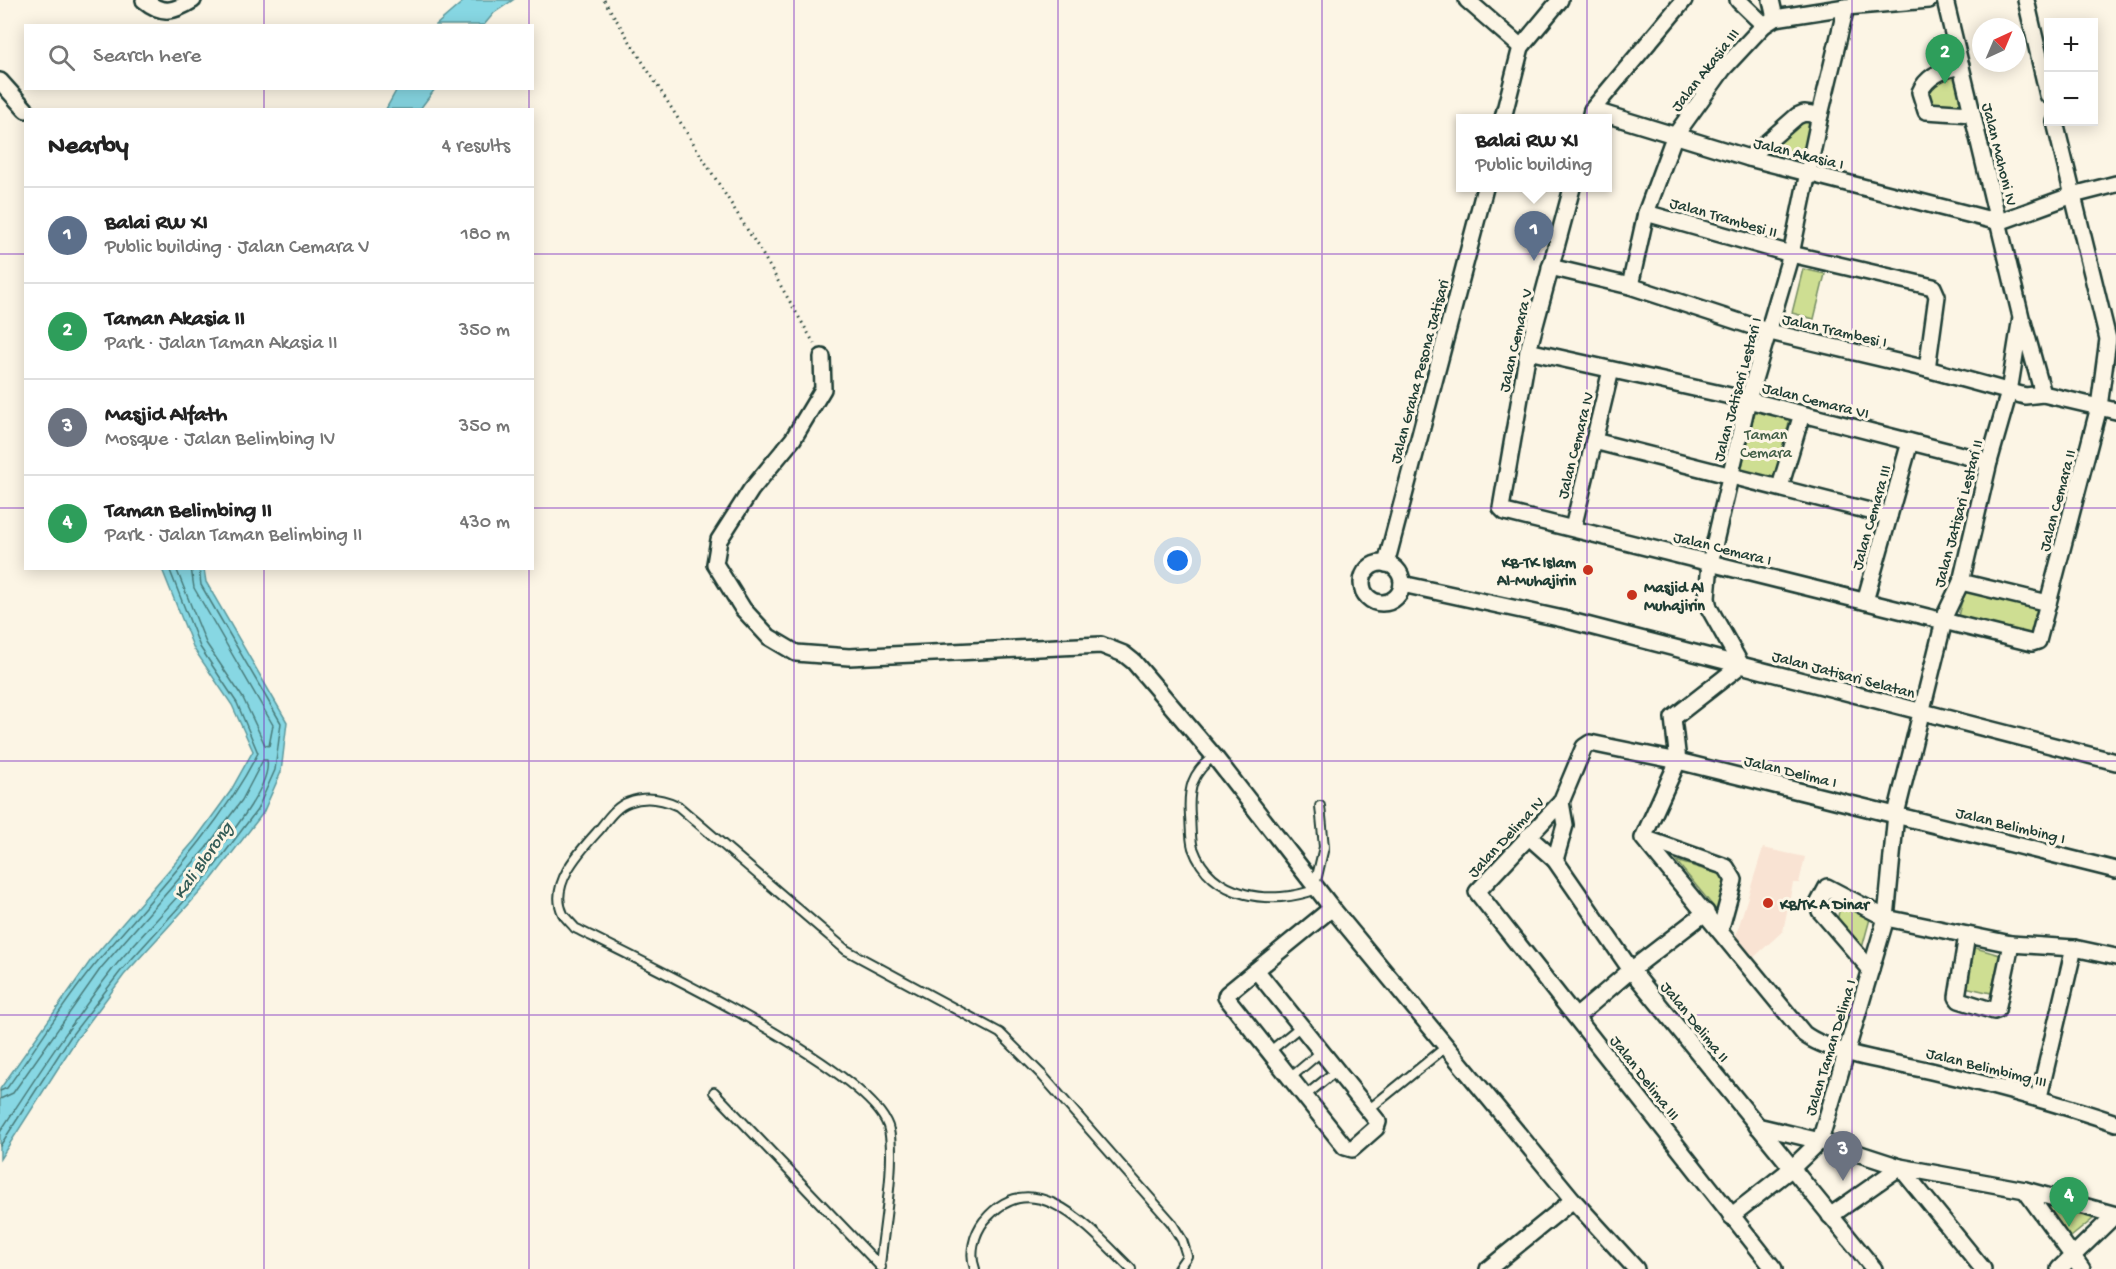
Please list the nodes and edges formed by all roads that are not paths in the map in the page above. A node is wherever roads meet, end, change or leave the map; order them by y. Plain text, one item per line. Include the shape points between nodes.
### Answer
1 (144, 0) edge
2 (193, 0) edge
3 (1467, 0) edge
4 (1560, 0) edge
5 (1684, 0) edge
6 (1738, 0) edge
7 (1771, 0) edge
8 (1929, 0) edge
9 (1945, 0) edge
10 (2026, 0) edge
11 (1846, 7) junction
12 (1769, 22) junction
13 (1521, 47) junction
14 (1961, 66) junction
15 (2044, 74) edge
16 (0, 81) edge
17 (24, 108) edge
18 (1504, 114) edge
19 (1591, 114) edge
20 (1972, 114) junction
21 (1820, 115) junction
22 (1612, 120) edge
23 (2056, 126) edge
24 (1674, 137) junction
25 (1749, 158) junction
26 (1808, 172) junction
27 (2116, 184) edge
28 (1484, 192) edge
29 (1571, 192) edge
30 (2073, 195) junction
31 (1646, 213) junction
32 (1999, 222) junction
33 (1791, 254) junction
34 (1550, 267) junction
35 (1630, 286) junction
36 (2021, 317) junction
37 (1770, 332) junction
38 (1528, 351) junction
39 (822, 357) road end
40 (1927, 369) junction
41 (1611, 370) junction
42 (2009, 392) junction
43 (2043, 394) junction
44 (1748, 400) junction
45 (2099, 407) junction
46 (2116, 411) edge
47 (1802, 414) junction
48 (1594, 441) junction
49 (1910, 442) junction
50 (1989, 462) junction
51 (1731, 475) junction
52 (1780, 488) junction
53 (1500, 503) joint
54 (1889, 516) junction
55 (1573, 528) junction
56 (1710, 563) junction
57 (1386, 564) junction
58 (1961, 582) junction
59 (1402, 584) junction
60 (1865, 601) junction
61 (2048, 603) junction
62 (1944, 620) junction
63 (1741, 665) junction
64 (1920, 712) junction
65 (1214, 756) junction
66 (1678, 761) junction
67 (2116, 762) edge
68 (1562, 802) junction
69 (1320, 806) dead end
70 (1896, 814) junction
71 (1528, 836) junction
72 (1643, 838) junction
73 (1555, 860) junction
74 (2116, 870) edge
75 (1316, 887) junction
76 (1332, 908) junction
77 (1706, 912) junction
78 (1886, 918) junction
79 (1720, 931) junction
80 (1967, 935) junction
81 (2011, 944) junction
82 (2074, 948) junction
83 (2116, 957) edge
84 (1256, 970) junction
85 (1631, 970) junction
86 (1871, 970) junction
87 (1576, 1017) junction
88 (1301, 1026) junction
89 (1447, 1046) junction
90 (1847, 1051) junction
91 (1269, 1052) junction
92 (1322, 1052) junction
93 (1337, 1070) junction
94 (1290, 1078) junction
95 (714, 1092) dead end
96 (1305, 1096) junction
97 (2039, 1097) junction
98 (1368, 1110) junction
99 (2116, 1123) edge
100 (1757, 1126) junction
101 (1820, 1140) junction
102 (1900, 1167) junction
103 (1792, 1168) junction
104 (2025, 1190) junction
105 (1573, 1200) junction
106 (2116, 1211) edge
107 (1731, 1216) junction
108 (1830, 1216) junction
109 (2077, 1264) edge
110 (881, 1268) edge
111 (975, 1269) edge
112 (1131, 1269) edge
113 (1178, 1269) edge
114 (1488, 1269) edge
115 (1636, 1269) edge
116 (1774, 1269) edge
117 (1874, 1269) edge
118 (1983, 1269) edge
119 (2059, 1269) edge

1 - 2 street via 160,11 175,11
3 - 13 street
4 - 13 street
5 - 19 street
6 - 12 street, Jalan Akasia III
7 - 12 street
8 - 11 street
9 - 14 street, Jalan Mahoni IV
10 - 15 street
11 - 12 street
11 - 21 street, Jalan Jatisari Lestari I
12 - 24 street, Jalan Akasia III via 1723,69
13 - 18 street
14 - 20 street, Jalan Mahoni IV
14 - 20 street via 1942,69 1924,83 1920,92 1926,111
16 - 17 street
20 - 32 street, Jalan Mahoni IV
21 - 25 street via 1797,116
21 - 26 street, Jalan Jatisari Lestari I
22 - 24 street, Jalan Akasia I
23 - 30 street, Jalan Cemara II
24 - 25 street, Jalan Akasia I
24 - 31 street, Jalan Akasia III
25 - 26 street, Jalan Akasia I
26 - 32 street, Jalan Akasia I
26 - 33 street, Jalan Jatisari Lestari I
27 - 30 street
28 - 57 street, Jalan Graha Pesona Jatisari
29 - 34 street, Jalan Cemara V
30 - 32 street
30 - 45 street, Jalan Cemara II via 2107,333
31 - 33 street, Jalan Trambesi II
31 - 35 street, Jalan Akasia III
32 - 36 street, Jalan Mahoni IV
33 - 37 street, Jalan Jatisari Lestari I
33 - 40 street, Jalan Trambesi II via 1935,288
34 - 35 street, Jalan Trambesi I
34 - 38 street, Jalan Cemara V
35 - 37 street, Jalan Trambesi I
36 - 42 street, Jalan Mahoni IV
36 - 43 street, Jalan Mahoni IV
37 - 40 street, Jalan Trambesi I
37 - 44 street, Jalan Jatisari Lestari I
38 - 41 street, Jalan Cemara VI
38 - 53 street, Jalan Cemara V
39 - 65 street via 823,389 793,439 751,490 719,540 715,564 743,609 770,637 796,653 849,657 1101,645 1134,662
40 - 42 street, Jalan Trambesi I
41 - 44 street, Jalan Cemara VI
41 - 48 street, Jalan Cemara IV
42 - 43 street via 2025,396
42 - 50 street, Jalan Jatisari Lestari II
43 - 45 street
44 - 47 street, Jalan Cemara VI
44 - 51 street, Jalan Jatisari Lestari I
45 - 46 street
45 - 61 street, Jalan Cemara II
47 - 49 street, Jalan Cemara VI
47 - 52 street
48 - 51 street
48 - 55 street, Jalan Cemara IV
49 - 50 street, Jalan Cemara VI
49 - 54 street, Jalan Cemara III
50 - 58 street, Jalan Jatisari Lestari II
51 - 52 street
51 - 56 street, Jalan Jatisari Lestari I
52 - 54 street
53 - 55 street, Jalan Cemara I via 1505,512
54 - 60 street, Jalan Cemara III
55 - 56 street, Jalan Cemara I
56 - 60 street, Jalan Cemara I
56 - 63 street, Jalan Jatisari Lestari I via 1710,608
57 - 59 street via 1398,571
57 - 59 street via 1373,565 1364,576 1366,595 1378,603 1392,601
58 - 61 street
58 - 62 street, Jalan Jatisari Lestari II
59 - 63 street, Jalan Jatisari Selatan
60 - 62 street, Jalan Cemara I
61 - 62 street, Jalan Cemara II via 2035,643
62 - 64 street, Jalan Jatisari Lestari II
63 - 64 street, Jalan Jatisari Selatan
63 - 66 street via 1673,718
64 - 67 street, Jalan Jatisari Selatan
64 - 70 street, Jalan Jatisari Lestari II
65 - 75 street
65 - 75 lane via 1195,775 1191,789 1192,846 1199,861 1212,877 1234,891 1272,898 1304,894
66 - 68 street, Jalan Delima IV via 1590,743 1584,747
66 - 70 street, Jalan Delima I
66 - 72 street
68 - 71 street, Jalan Delima IV
68 - 73 street via 1565,825
69 - 75 lane via 1325,829
70 - 74 street, Jalan Belimbing I
70 - 78 street, Jalan Jatisari Lestari II
71 - 73 street, Jalan Delima II
71 - 87 street, Jalan Delima IV via 1477,892
72 - 77 street, Jalan Belimbimg III
72 - 79 street via 1732,872 1734,880
73 - 85 street, Jalan Delima II
75 - 76 street
76 - 84 street
76 - 89 street
77 - 79 street, Jalan Belimbimg III
77 - 85 street
78 - 80 street
78 - 86 street, Jalan Taman Delima I
78 - 86 street, Jalan Taman Delima I via 1829,887 1818,904
79 - 90 street, Jalan Belimbimg III via 1804,1034
80 - 81 street
80 - 81 street via 1957,997 1995,1011
81 - 82 street
82 - 83 street
82 - 97 street
84 - 88 street
84 - 91 street via 1226,997
85 - 87 street
85 - 100 street, Jalan Delima II
86 - 90 street, Jalan Taman Delima I
87 - 107 street, Jalan Delima III
88 - 91 lane
88 - 92 street
89 - 98 lane
89 - 105 street
90 - 97 street, Jalan Belimbimg III
90 - 101 street, Jalan Taman Delima I
91 - 94 street
92 - 93 street
92 - 94 lane
93 - 96 lane
93 - 98 street
94 - 96 street
95 - 110 lane
96 - 98 street via 1349,1150 1378,1125
97 - 99 street, Jalan Belimbimg III
100 - 101 street, Jalan Taman Delima I
100 - 103 street, Jalan Delima II
101 - 102 street
101 - 103 street
102 - 104 street
102 - 108 street
102 - 118 street
103 - 107 street
103 - 108 street, Jalan Delima II
104 - 106 street
104 - 109 street
105 - 114 street
105 - 115 street
106 - 109 street
107 - 116 street, Jalan Delima III
108 - 117 street, Jalan Delima II
109 - 119 street
110 - 113 lane via 891,1149 883,1112 837,1072 782,1037 575,928 563,914 561,895 566,871 626,802 657,799 678,806 846,950 1000,1033 1171,1222 1186,1250
111 - 112 lane via 971,1252 983,1223 1003,1203 1021,1196 1053,1202

